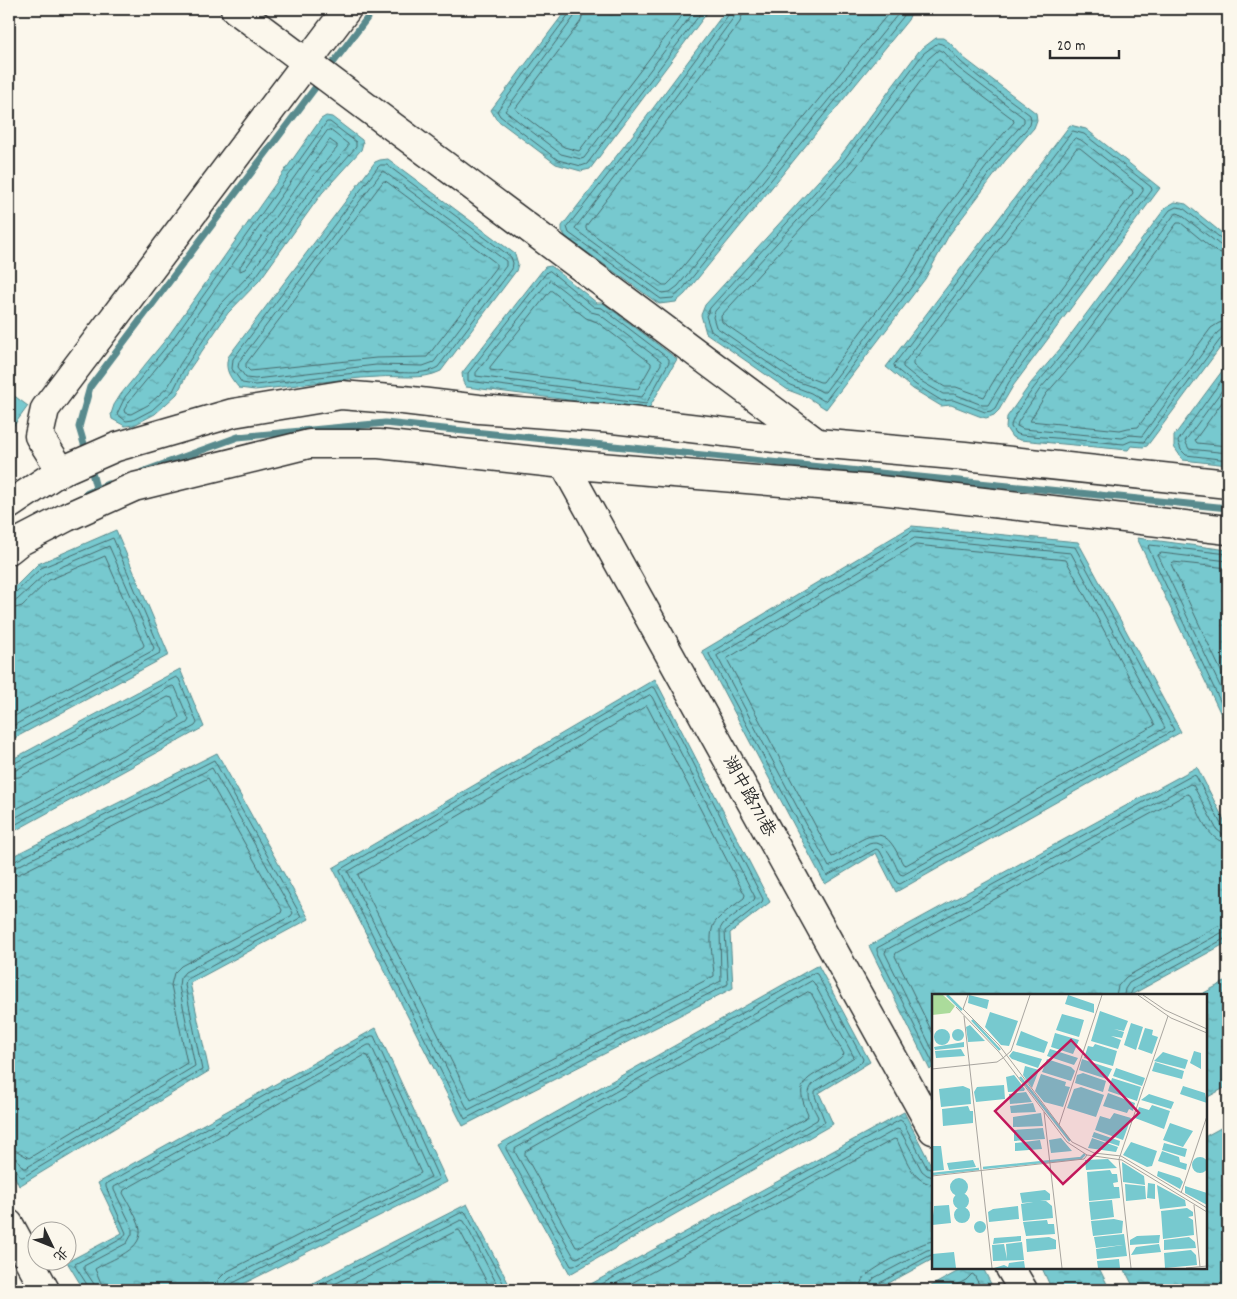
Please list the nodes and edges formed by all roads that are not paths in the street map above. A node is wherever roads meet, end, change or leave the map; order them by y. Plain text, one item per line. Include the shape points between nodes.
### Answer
1 (235, 9) edge
2 (347, 9) edge
3 (308, 62) junction
4 (817, 443) junction
5 (564, 464) junction
6 (62, 472) junction
7 (1228, 484) edge
8 (9, 505) edge
9 (1228, 530) edge
10 (9, 550) edge
11 (932, 1128) edge
12 (9, 1224) edge
13 (1011, 1269) edge
14 (45, 1290) edge
15 (1022, 1290) edge

1 - 3 street
2 - 3 street
3 - 4 street
3 - 6 street via 45,409 40,436
4 - 6 street via 613,419 341,395 233,413 116,447
4 - 7 street
5 - 9 street via 879,490
5 - 10 street via 379,444 309,444 134,487 66,517
5 - 11 street, 湖中路771巷
6 - 8 street
12 - 14 street
13 - 15 street

